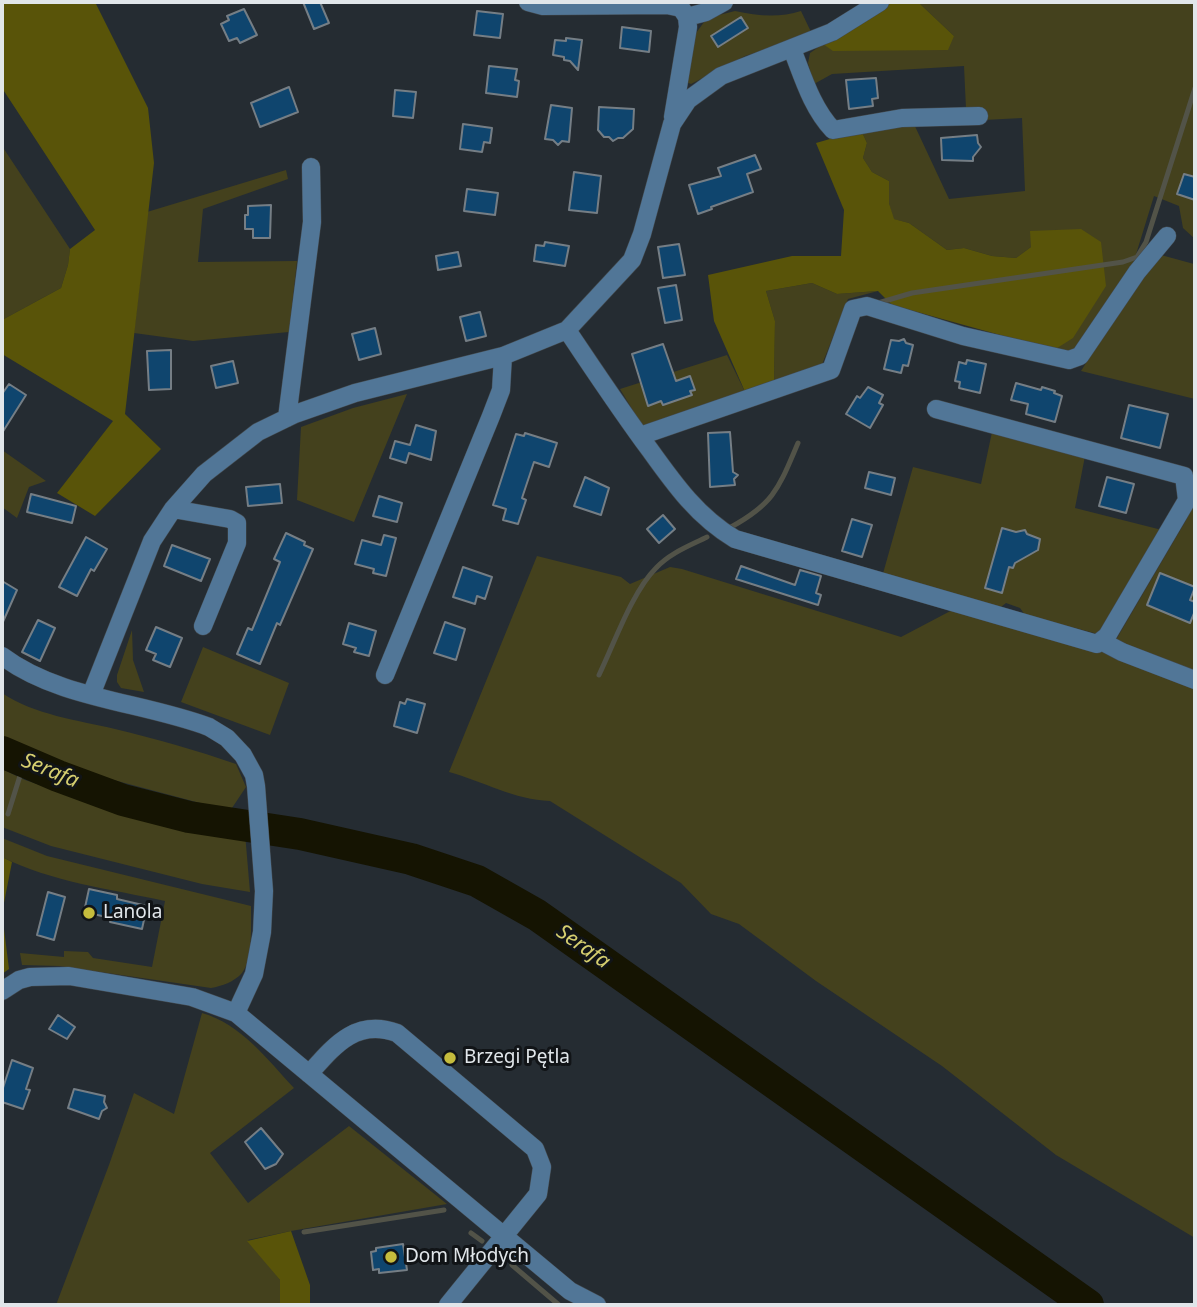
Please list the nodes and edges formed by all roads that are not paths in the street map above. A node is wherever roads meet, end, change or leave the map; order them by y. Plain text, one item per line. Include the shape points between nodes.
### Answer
1 (528, 2) edge
2 (724, 2) edge
3 (880, 2) edge
4 (687, 18) junction
5 (792, 49) junction
6 (979, 116) dead end
7 (672, 124) junction
8 (311, 167) dead end
9 (1167, 236) dead end
10 (567, 330) junction
11 (503, 356) junction
12 (936, 409) dead end
13 (287, 418) junction
14 (640, 436) junction
15 (173, 509) junction
16 (1189, 509) edge
17 (203, 626) dead end
18 (1101, 641) junction
19 (2, 656) edge
20 (385, 675) dead end
21 (1195, 680) edge
22 (92, 695) junction
23 (2, 991) edge
24 (236, 1013) junction
25 (309, 1074) junction
26 (505, 1237) junction
27 (570, 1291) junction
28 (448, 1305) edge
29 (582, 1305) edge
30 (597, 1305) edge

1 - 4 street via 543,6 667,5 681,8
2 - 4 street
3 - 5 street via 832,32
4 - 7 street
5 - 6 street via 810,95 832,130 902,118
5 - 7 street via 720,76 688,100
7 - 10 street via 632,260
8 - 13 street via 312,222
9 - 14 street via 1080,356 1069,360 989,342 867,306 853,309 831,370
10 - 11 street
10 - 14 street
11 - 13 street via 355,393
11 - 20 street via 501,390
12 - 16 street via 1184,476
13 - 15 street via 258,432 204,474
14 - 18 street via 685,498 735,539 1097,644
15 - 17 street via 237,523 237,543
15 - 22 street via 152,541
16 - 18 street
18 - 21 street
19 - 22 street via 31,674
22 - 24 street via 218,732 249,763 256,786 264,891 262,932 257,964
23 - 24 street via 30,977 69,976 192,997
24 - 25 street
25 - 26 street
25 - 26 street via 347,1036 367,1028 388,1029 414,1046 535,1149 542,1177 538,1194
26 - 27 street
26 - 28 street
27 - 29 street
27 - 30 street

